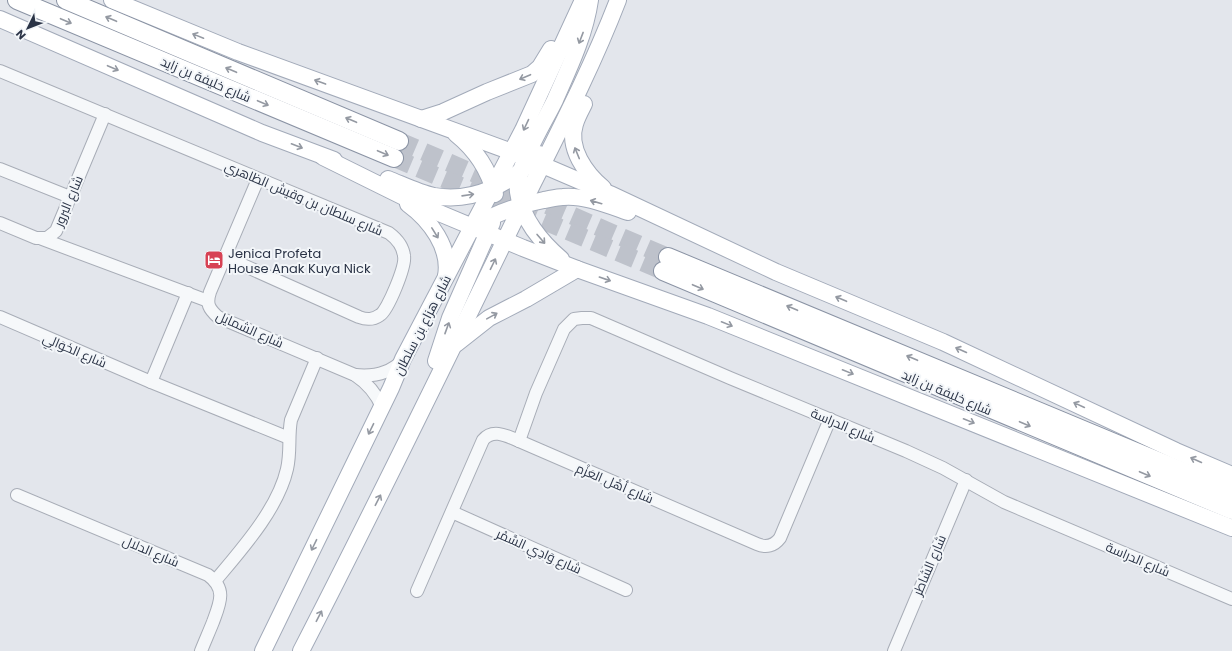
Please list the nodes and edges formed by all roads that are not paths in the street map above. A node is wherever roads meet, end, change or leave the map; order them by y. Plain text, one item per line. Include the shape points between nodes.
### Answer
1 (17, 0) edge
2 (66, 0) edge
3 (112, 0) edge
4 (576, 0) edge
5 (582, 0) edge
6 (590, 0) edge
7 (616, 5) edge
8 (0, 19) edge
9 (0, 70) edge
10 (105, 114) junction
11 (421, 119) junction
12 (449, 128) junction
13 (323, 157) junction
14 (526, 162) junction
15 (0, 169) edge
16 (258, 179) junction
17 (494, 188) junction
18 (610, 194) junction
19 (70, 197) junction
20 (522, 206) junction
21 (494, 215) junction
22 (0, 223) edge
23 (473, 227) junction
24 (488, 233) junction
25 (42, 239) junction
26 (505, 240) junction
27 (225, 257) junction
28 (573, 267) junction
29 (776, 272) junction
30 (445, 281) junction
31 (188, 293) junction
32 (208, 301) junction
33 (0, 318) edge
34 (451, 349) junction
35 (318, 358) junction
36 (403, 359) junction
37 (355, 374) junction
38 (151, 382) junction
39 (430, 392) junction
40 (382, 407) junction
41 (830, 419) junction
42 (289, 438) junction
43 (519, 441) junction
44 (1232, 475) edge
45 (966, 480) junction
46 (1232, 492) edge
47 (17, 495) dead end
48 (1232, 510) edge
49 (452, 512) junction
50 (1232, 528) edge
51 (215, 581) junction
52 (626, 590) dead end
53 (417, 591) dead end
54 (1232, 599) edge
55 (201, 651) edge
56 (263, 651) edge
57 (301, 651) edge
58 (894, 651) edge

1 -> 2 highway, شارع خليفة بن زايد via 397,149
11 -> 3 main road via 238,52
4 -> 11 main road via 546,59 532,74
5 -> 14 main road, شارع هزاع بن سلطان via 523,130
6 -> 14 main road via 584,29
7 - 14 main road, شارع هزاع بن سلطان via 564,120
18 -> 7 main road via 599,185 582,163 573,144 573,134 575,124 617,30
8 -> 13 main road via 254,130
9 - 10 street, شارع سلطان بن وقيش الظاهري
10 - 16 street, شارع سلطان بن وقيش الظاهري
10 - 19 street, شارع البرور
11 - 12 main road
12 - 14 main road
12 - 17 main road via 476,153
13 -> 17 main road via 434,196 465,196
13 - 23 main road via 420,205
13 -> 30 main road via 403,200 421,215 436,234 446,256
14 - 17 main road, شارع هزاع بن سلطان
14 - 17 main road via 511,179
14 - 18 main road
14 - 20 main road, شارع هزاع بن سلطان
14 - 20 main road via 518,190
15 - 19 street
16 - 27 street, شارع الشمايل
16 - 27 street, شارع سلطان بن وقيش الظاهري via 389,233 400,243 403,250 402,271 384,311 377,317 368,319
17 - 21 main road
17 - 23 main road, شارع هزاع بن سلطان
18 - 29 main road
19 - 25 street, شارع البرور via 56,231
20 - 21 main road
20 - 26 main road, شارع هزاع بن سلطان
20 -> 28 main road via 534,232 548,248
29 -> 20 main road via 748,263 634,214 588,200 563,197
21 - 23 main road
21 - 24 main road
22 - 25 street, شارع البرور
23 - 24 main road
23 - 30 main road, شارع هزاع بن سلطان
24 - 26 main road
39 -> 24 main road via 438,353 450,318
25 - 31 street
26 - 28 main road
34 -> 26 main road, شارع هزاع بن سلطان
27 - 32 street, شارع الشمايل
34 -> 28 main road via 489,318 542,290
28 -> 50 main road via 708,316
44 -> 29 main road via 943,342
30 - 36 main road, شارع هزاع بن سلطان
31 - 32 street
31 - 38 street
32 - 35 street, شارع الشمايل via 208,306 218,318
33 - 38 street, شارع الخَوَالِي
34 - 39 main road, شارع هزاع بن سلطان
35 - 37 street, شارع الشمايل
35 - 42 street via 291,420
36 - 37 street, شارع الشمايل via 382,374
36 - 40 main road, شارع هزاع بن سلطان
37 - 40 street, شارع الشمايل via 371,388
38 - 42 street, شارع الخَوَالِي
57 -> 39 main road, شارع هزاع بن سلطان
40 -> 56 main road, شارع هزاع بن سلطان
41 - 43 street, شارع الدراسة via 595,320 582,318 571,321 562,332
41 - 43 street, شارع أهْل العَزْم via 780,538 774,544 765,546
41 - 45 street, شارع الدراسة via 934,463
42 - 51 street via 289,460 278,493 253,533
43 - 49 street, شارع أهْل العَزْم via 498,433 483,440
45 - 54 street, شارع الدراسة via 1004,502
45 - 58 street, شارع الشاطر
46 -> 48 highway, شارع خليفة بن زايد via 665,264
47 - 51 street, شارع الدلال via 208,575
49 - 52 street, شارع وَادِي السَّمْر
49 - 53 street, شارع أهْل العَزْم
51 - 55 street via 220,591 221,603

